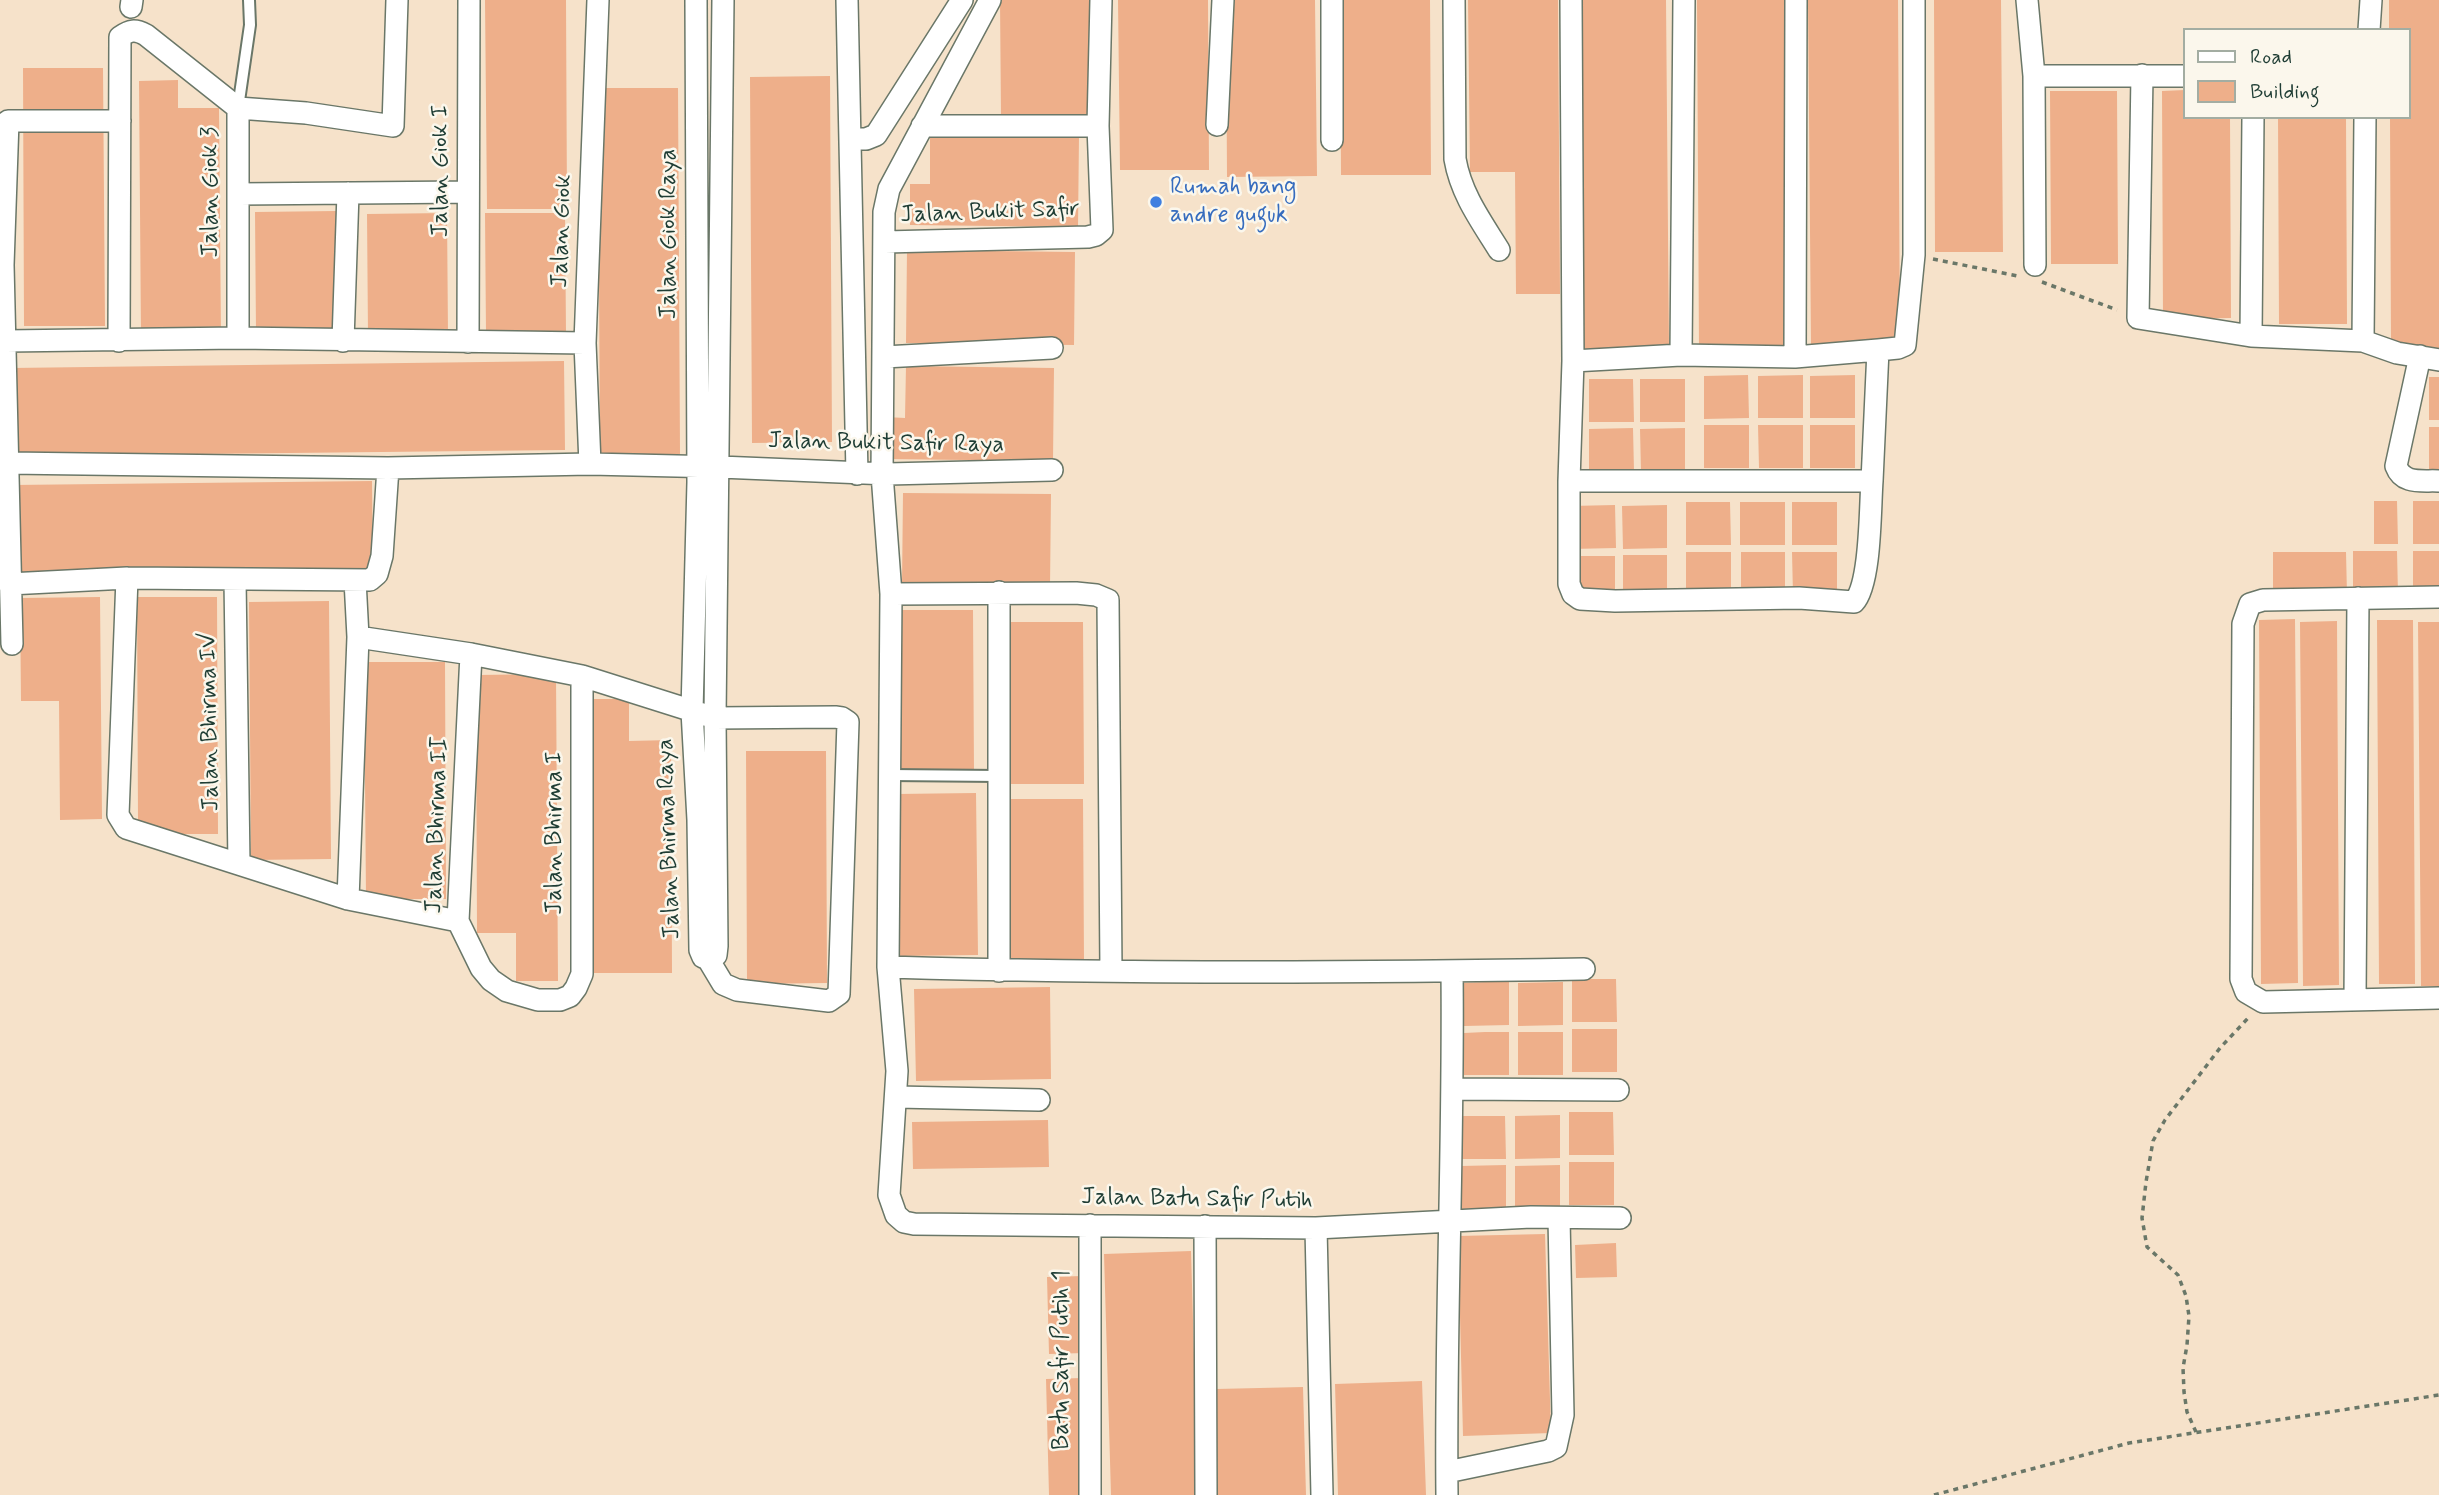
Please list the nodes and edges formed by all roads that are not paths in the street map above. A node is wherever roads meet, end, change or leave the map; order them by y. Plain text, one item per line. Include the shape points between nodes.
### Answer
1 (249, 0) edge
2 (397, 0) edge
3 (469, 0) edge
4 (598, 0) edge
5 (696, 0) edge
6 (723, 0) edge
7 (847, 0) edge
8 (962, 0) edge
9 (990, 0) edge
10 (1101, 0) edge
11 (1223, 0) edge
12 (1332, 0) edge
13 (1454, 0) edge
14 (1571, 0) edge
15 (1684, 0) edge
16 (1796, 0) edge
17 (1914, 0) edge
18 (2026, 0) edge
19 (2371, 0) edge
20 (2369, 28) edge
21 (722, 64) junction
22 (696, 65) junction
23 (2142, 75) junction
24 (2034, 76) junction
25 (2184, 76) edge
26 (238, 108) junction
27 (891, 119) junction
28 (2253, 119) edge
29 (2365, 119) edge
30 (120, 121) junction
31 (1217, 125) dead end
32 (1098, 126) junction
33 (916, 133) junction
34 (850, 139) junction
35 (1332, 141) dead end
36 (467, 192) junction
37 (348, 193) junction
38 (239, 194) junction
39 (885, 242) junction
40 (1499, 250) dead end
41 (2030, 274) road end
42 (2251, 337) junction
43 (239, 338) junction
44 (6, 341) junction
45 (120, 341) junction
46 (343, 341) junction
47 (2363, 341) junction
48 (468, 342) junction
49 (585, 343) junction
50 (1052, 348) dead end
51 (1878, 351) junction
52 (1681, 355) junction
53 (884, 357) junction
54 (1795, 357) junction
55 (2429, 358) edge
56 (1573, 361) junction
57 (8, 463) junction
58 (590, 464) junction
59 (720, 467) junction
60 (388, 468) junction
61 (697, 468) junction
62 (1052, 470) dead end
63 (869, 474) junction
64 (1569, 481) junction
65 (1872, 481) junction
66 (2439, 481) edge
67 (127, 578) junction
68 (235, 579) junction
69 (355, 580) junction
70 (9, 584) junction
71 (999, 592) junction
72 (891, 593) junction
73 (2439, 597) edge
74 (2358, 598) junction
75 (358, 638) junction
76 (12, 644) dead end
77 (471, 654) junction
78 (582, 676) junction
79 (692, 711) junction
80 (715, 718) junction
81 (890, 775) junction
82 (999, 776) junction
83 (239, 864) junction
84 (348, 899) junction
85 (458, 921) junction
86 (708, 959) junction
87 (888, 967) junction
88 (1584, 969) dead end
89 (999, 971) junction
90 (1111, 971) junction
91 (1452, 971) junction
92 (576, 988) joint
93 (2439, 998) edge
94 (2355, 999) junction
95 (1453, 1089) junction
96 (1618, 1090) dead end
97 (897, 1097) junction
98 (1038, 1100) dead end
99 (1620, 1218) dead end
100 (1559, 1219) junction
101 (1449, 1222) junction
102 (1090, 1225) junction
103 (1205, 1226) junction
104 (1316, 1228) junction
105 (1447, 1472) junction
106 (1090, 1495) edge
107 (1206, 1495) edge
108 (1322, 1495) edge
109 (1447, 1495) edge

1 - 26 lane via 250,25
2 - 26 street via 393,126
3 - 36 street, Jalan Giok I
4 - 49 street, Jalan Giok
5 - 22 street, Jalan Giok Raya
6 - 21 street, Jalan Giok Raya
7 - 34 street
8 - 27 street
9 - 33 street
10 - 32 street
11 - 31 street
12 - 35 street
13 - 40 street via 1457,172
14 - 56 street
15 - 52 street
16 - 54 street
17 - 51 street via 1914,255 1906,343
18 - 24 street
19 - 20 street
21 - 22 street
21 - 59 street, Jalan Giok Raya
22 - 61 street, Jalan Giok Raya
23 - 24 street
23 - 25 street
23 - 42 street via 2138,318
24 - 41 street
26 - 30 street, Jalan Giok 3 via 146,35 129,30 120,37
26 - 38 street, Jalan Giok 3
27 - 33 street
27 - 34 street via 876,135
28 - 42 street
29 - 47 street
30 - 44 street via 8,121 3,265
30 - 45 street
32 - 33 street
32 - 39 street, Jalan Bukit Safir via 1102,230 1096,235
33 - 39 street via 886,200
34 - 63 street
36 - 37 street
36 - 48 street, Jalan Giok I
37 - 38 street
37 - 46 street
38 - 43 street, Jalan Giok 3
39 - 53 street
42 - 47 street
43 - 45 street
43 - 46 street
44 - 45 street
44 - 57 street
46 - 48 street
47 - 55 street
48 - 49 street
49 - 58 street, Jalan Giok
50 - 53 street
51 - 54 street
51 - 65 street
52 - 54 street
52 - 56 street
53 - 63 street
55 - 66 street via 2396,466 2399,474 2410,480
56 - 64 street
57 - 60 street, Jalan Bukit Safir Raya
57 - 70 street
58 - 60 street, Jalan Bukit Safir Raya
58 - 61 street, Jalan Bukit Safir Raya
59 - 61 street, Jalan Bukit Safir Raya
59 - 63 street, Jalan Bukit Safir Raya
59 - 80 street, Jalan Bhirma Raya
60 - 69 street via 380,567 370,580
61 - 79 street, Jalan Bhirma Raya
62 - 63 street, Jalan Bukit Safir Raya
63 - 72 street
64 - 65 street
64 - 65 street via 1569,584 1580,599 1799,598 1851,603 1860,596 1866,570
67 - 68 street
67 - 70 street
67 - 83 street via 121,823
68 - 69 street
68 - 83 street, Jalan Bhirma IV
69 - 75 street
70 - 76 street
71 - 72 street
71 - 82 street
71 - 90 street via 1076,593 1108,600
72 - 81 street
73 - 74 street
74 - 94 street
74 - 94 street via 2254,602 2247,607 2243,624 2241,979 2246,992 2263,1002
75 - 77 street
75 - 84 street
77 - 78 street
77 - 85 street, Jalan Bhirma II
78 - 79 street
78 - 92 street, Jalan Bhirma I via 582,974
79 - 80 street
79 - 86 street, Jalan Bhirma Raya via 700,950
80 - 86 street, Jalan Bhirma Raya via 717,946 716,956
80 - 86 street via 842,718 848,722 841,986 829,1001 737,990 723,984
81 - 82 lane
81 - 87 street
82 - 89 street
83 - 84 street
84 - 85 street
85 - 92 street, Jalan Bhirma II via 481,968 507,991 538,1000 560,1000
87 - 89 street
87 - 97 street
88 - 91 street
89 - 90 street
90 - 91 street
91 - 95 street
93 - 94 street
95 - 96 street
95 - 101 street
97 - 98 street
97 - 102 street, Jalan Batu Safir Putih via 889,1195 896,1215 904,1222
99 - 100 street, Jalan Batu Safir Putih
100 - 101 street, Jalan Batu Safir Putih
100 - 105 street via 1563,1415 1556,1447
101 - 104 street, Jalan Batu Safir Putih
101 - 105 street
102 - 103 street, Jalan Batu Safir Putih
102 - 106 street, Batu Safir Putih 1
103 - 104 street, Jalan Batu Safir Putih
103 - 107 street
104 - 108 street
105 - 109 street

